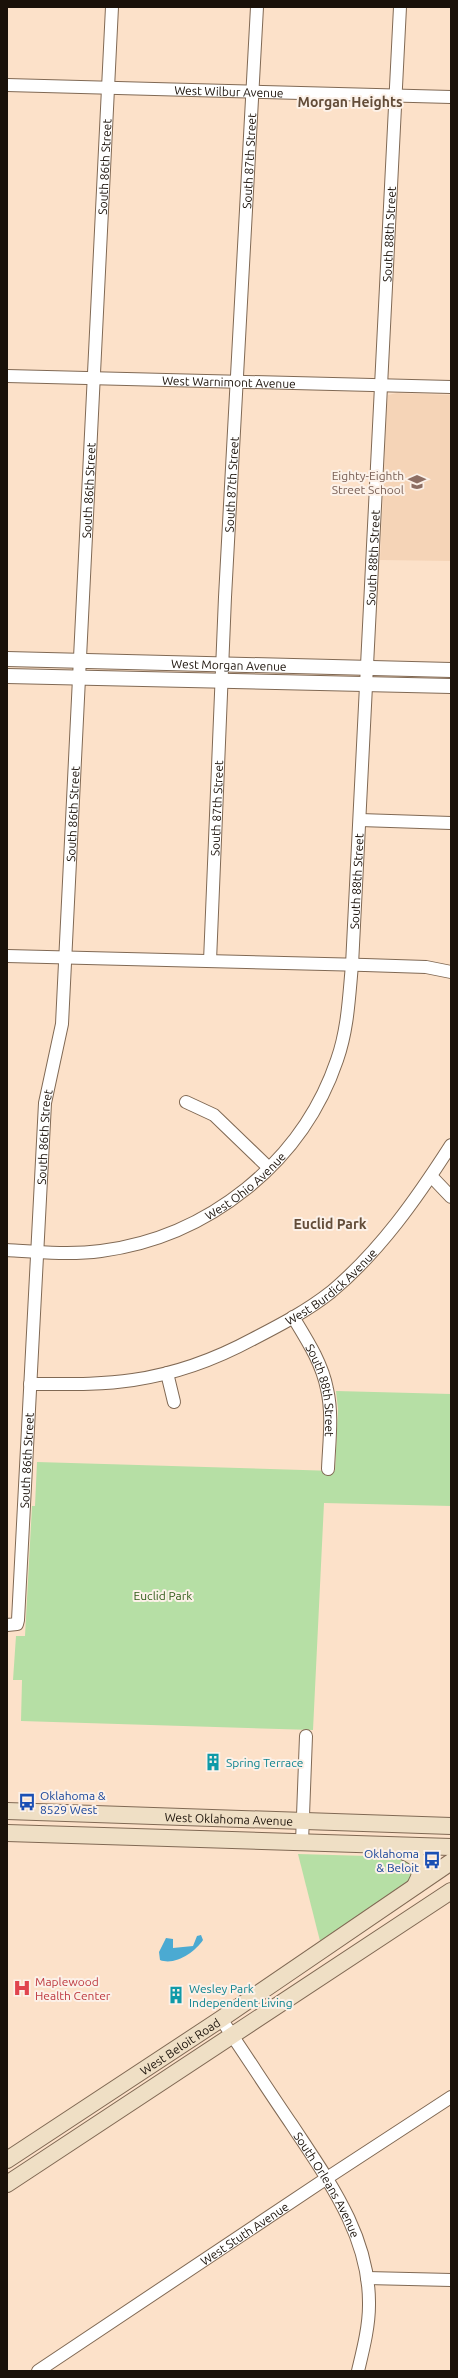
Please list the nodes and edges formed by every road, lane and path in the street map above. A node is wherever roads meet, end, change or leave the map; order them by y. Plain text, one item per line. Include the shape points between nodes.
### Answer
1 (112, 7) edge
2 (257, 7) edge
3 (400, 7) edge
4 (7, 85) edge
5 (108, 88) junction
6 (252, 92) junction
7 (395, 96) junction
8 (451, 97) edge
9 (7, 376) edge
10 (94, 379) junction
11 (237, 383) junction
12 (380, 386) junction
13 (451, 387) edge
14 (7, 659) edge
15 (79, 661) junction
16 (223, 664) junction
17 (365, 668) junction
18 (451, 670) edge
19 (7, 676) edge
20 (78, 677) junction
21 (222, 681) junction
22 (364, 683) junction
23 (451, 686) edge
24 (360, 820) junction
25 (451, 822) edge
26 (7, 956) edge
27 (65, 957) junction
28 (210, 961) junction
29 (352, 964) junction
30 (451, 972) edge
31 (186, 1102) dead end
32 (451, 1145) edge
33 (269, 1168) junction
34 (431, 1176) junction
35 (451, 1197) edge
36 (7, 1250) edge
37 (36, 1251) junction
38 (294, 1317) junction
39 (167, 1373) junction
40 (30, 1384) junction
41 (174, 1402) dead end
42 (328, 1469) dead end
43 (13, 1623) edge
44 (306, 1736) dead end
45 (7, 1811) edge
46 (303, 1821) junction
47 (451, 1826) edge
48 (7, 1833) edge
49 (302, 1842) junction
50 (386, 1845) junction
51 (451, 1847) edge
52 (451, 1862) edge
53 (415, 1886) junction
54 (451, 1891) edge
55 (221, 2019) junction
56 (232, 2036) junction
57 (451, 2097) edge
58 (7, 2160) edge
59 (327, 2178) junction
60 (7, 2184) edge
61 (367, 2278) junction
62 (451, 2280) edge
63 (38, 2371) edge
64 (358, 2371) edge

1 - 5 street, South 86th Street
2 - 6 street, South 87th Street
3 - 7 street, South 88th Street
4 - 5 street, West Wilbur Avenue
5 - 6 street, West Wilbur Avenue
5 - 10 street, South 86th Street
6 - 7 street, West Wilbur Avenue
6 - 11 street, South 87th Street
7 - 8 street, West Wilbur Avenue
7 - 12 street, South 88th Street
9 - 10 street, West Warnimont Avenue
10 - 11 street, West Warnimont Avenue
10 - 15 street, South 86th Street
11 - 12 street, West Warnimont Avenue
11 - 16 street, South 87th Street
12 - 13 street, West Warnimont Avenue
12 - 17 street, South 88th Street
14 - 15 street, West Morgan Avenue
15 - 16 street, West Morgan Avenue
15 - 20 street, South 86th Street
16 - 17 street, West Morgan Avenue
16 - 21 street, South 87th Street
17 - 18 street, West Morgan Avenue
17 - 22 street, South 88th Street
19 - 20 street, West Morgan Avenue
20 - 21 street, West Morgan Avenue
20 - 27 street, South 86th Street
21 - 22 street, West Morgan Avenue
21 - 28 street, South 87th Street
22 - 23 street, West Morgan Avenue
22 - 24 street, South 88th Street
24 - 25 street
24 - 29 street, South 88th Street
26 - 27 street
27 - 28 street
27 - 37 street, South 86th Street via 62,1024 45,1103
28 - 29 street
29 - 30 street via 426,967
29 - 33 street, West Ohio Avenue via 345,1030 338,1060 312,1113 292,1144
31 - 33 street via 214,1116
32 - 34 street, West Burdick Avenue
33 - 37 street, West Ohio Avenue via 239,1196 209,1216 153,1238 100,1251
34 - 35 street
34 - 38 street, West Burdick Avenue via 394,1228 362,1263 330,1292
36 - 37 street, West Ohio Avenue
37 - 40 street, South 86th Street
38 - 39 street, West Burdick Avenue via 232,1350
38 - 42 street, South 88th Street via 314,1351 328,1390
39 - 40 street, West Burdick Avenue via 133,1380
39 - 41 street
40 - 43 street, South 86th Street
44 - 46 street
45 - 46 main road, West Oklahoma Avenue
46 - 47 main road, West Oklahoma Avenue
46 - 49 street
48 - 49 main road, West Oklahoma Avenue
49 - 50 main road, West Oklahoma Avenue
50 - 51 main road, West Oklahoma Avenue
50 - 53 main road via 409,1853 417,1859 422,1872
52 - 53 main road, West Beloit Road
53 - 55 main road, West Beloit Road
54 - 56 main road, West Beloit Road
55 - 56 street, South Orleans Avenue
55 - 58 main road, West Beloit Road
56 - 59 street, South Orleans Avenue
56 - 60 main road, West Beloit Road
57 - 59 street, West Stuth Avenue
59 - 61 street, South Orleans Avenue via 344,2206 358,2238
59 - 63 street, West Stuth Avenue
61 - 62 street
61 - 64 street, South Orleans Avenue via 369,2306

